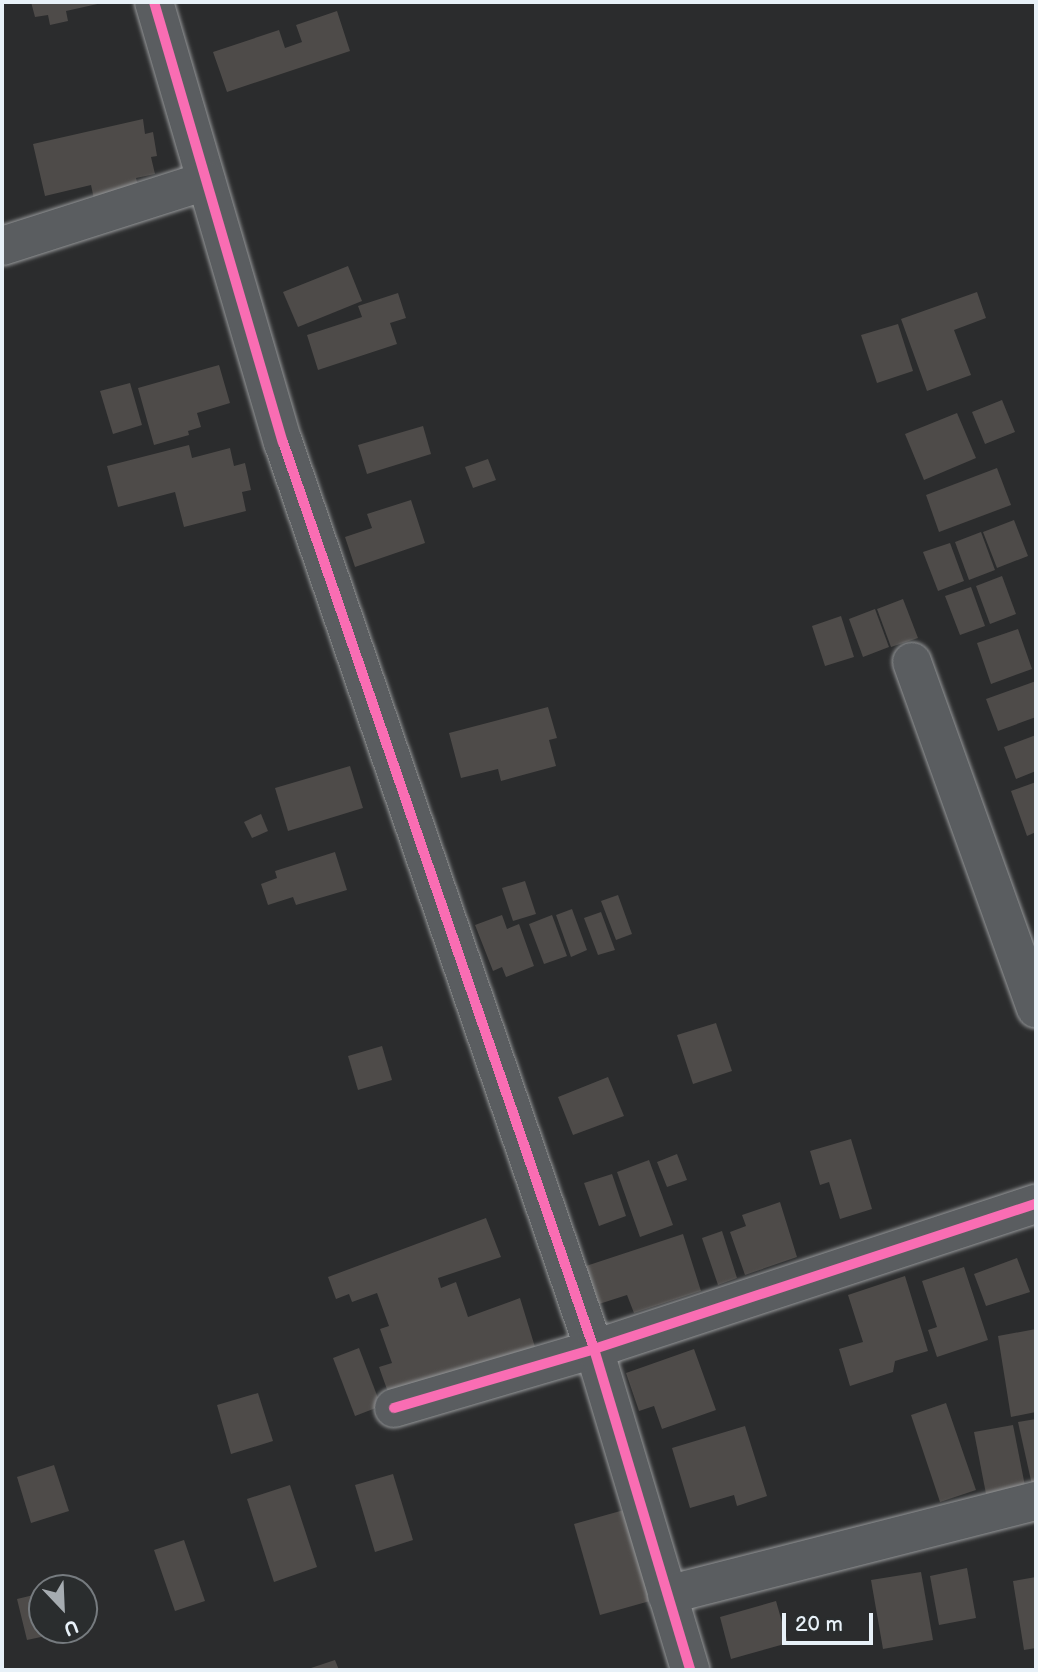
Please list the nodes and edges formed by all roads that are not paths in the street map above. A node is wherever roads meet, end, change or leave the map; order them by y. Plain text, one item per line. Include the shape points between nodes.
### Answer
1 (154, 2) edge
2 (205, 181) junction
3 (2, 246) edge
4 (912, 662) dead end
5 (1036, 1009) edge
6 (1036, 1204) edge
7 (594, 1349) junction
8 (394, 1408) dead end
9 (1036, 1501) edge
10 (667, 1595) junction
11 (690, 1670) edge

1 - 2 street
2 - 3 street
2 - 7 street via 287,455
4 - 5 street
6 - 7 street
7 - 8 street
7 - 10 street
9 - 10 street
10 - 11 street

